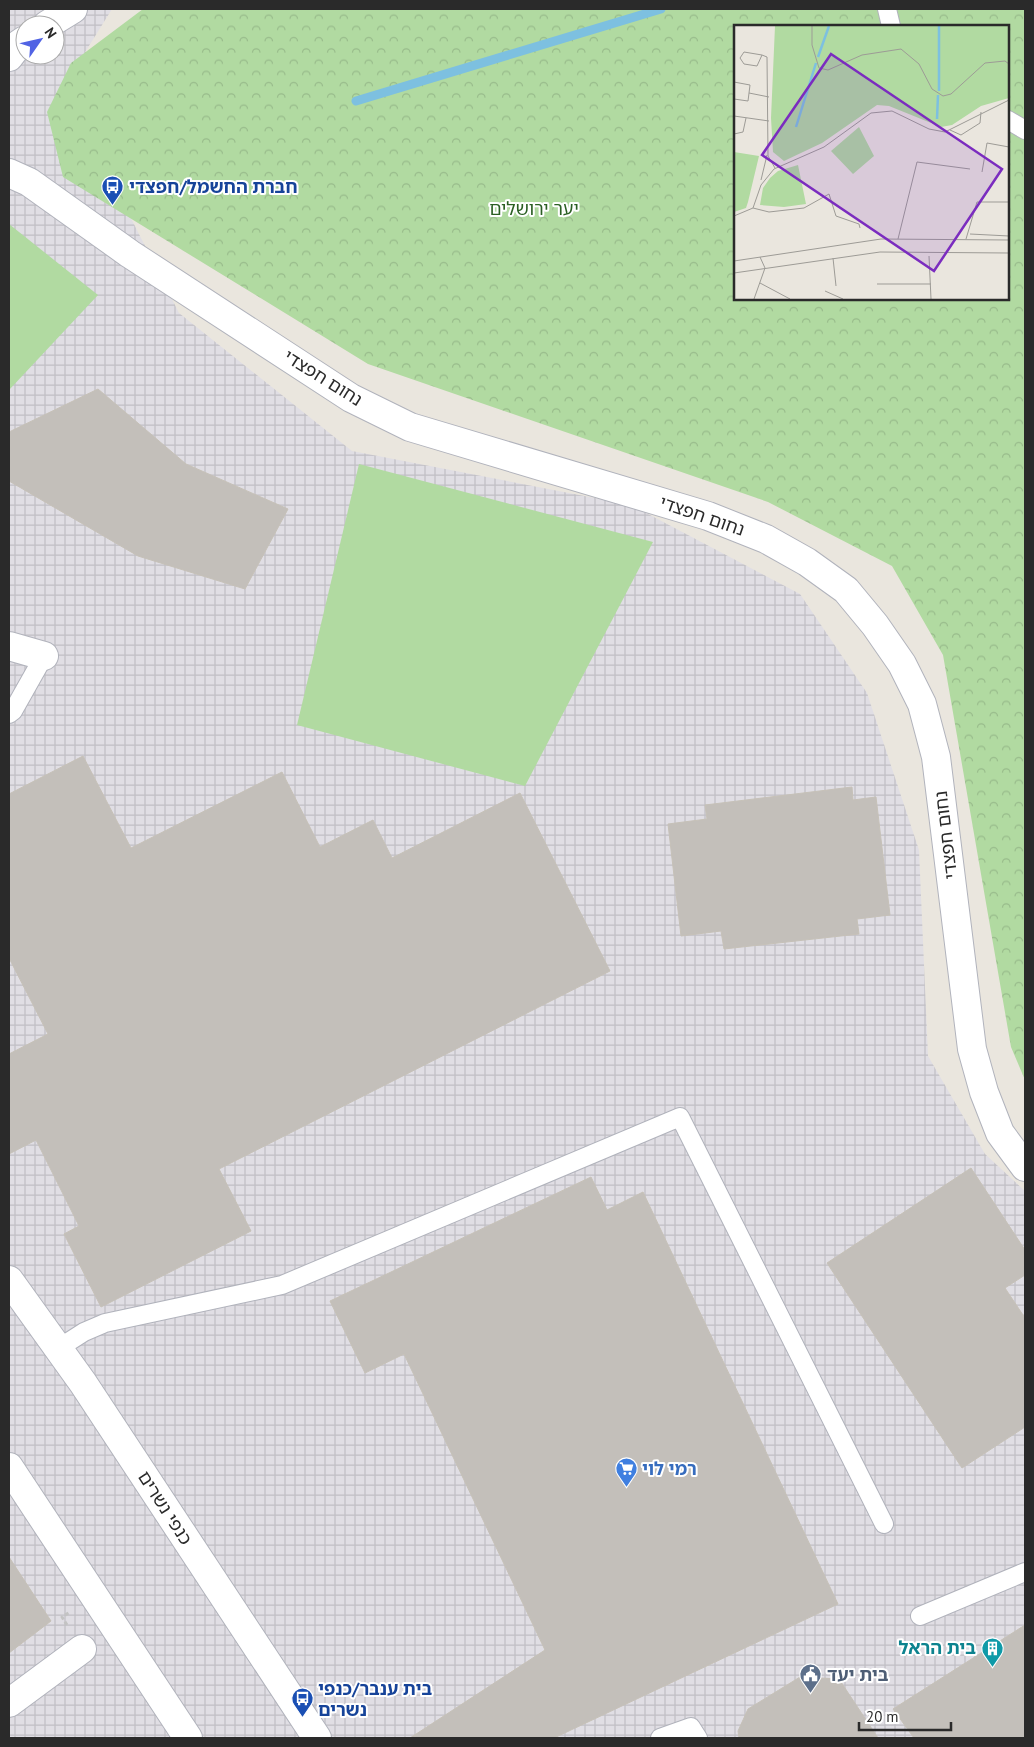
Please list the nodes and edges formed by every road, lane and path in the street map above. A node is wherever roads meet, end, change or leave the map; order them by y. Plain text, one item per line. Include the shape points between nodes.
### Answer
1 (887, 9) edge
2 (891, 25) edge
3 (1009, 121) edge
4 (1025, 130) edge
5 (9, 172) edge
6 (9, 646) edge
7 (44, 656) joint
8 (9, 714) edge
9 (1025, 1166) edge
10 (9, 1280) edge
11 (59, 1348) junction
12 (9, 1467) edge
13 (884, 1524) dead end
14 (1025, 1572) edge
15 (920, 1616) dead end
16 (82, 1649) dead end
17 (9, 1703) edge
18 (188, 1738) edge
19 (317, 1738) edge
20 (660, 1738) edge
21 (698, 1738) edge

1 - 2 lane
3 - 4 lane
5 - 9 street, נחום חפצדי via 30,182 130,254 351,398 410,427 708,516 766,539 807,562 846,590 886,640 922,704 936,757 972,1049 1000,1133
6 - 7 street
7 - 8 lane
10 - 11 street, כנפי נשרים
11 - 13 lane via 105,1323 282,1285 680,1117
11 - 19 street, כנפי נשרים
12 - 18 street
14 - 15 lane
16 - 17 street
20 - 21 lane via 691,1727

